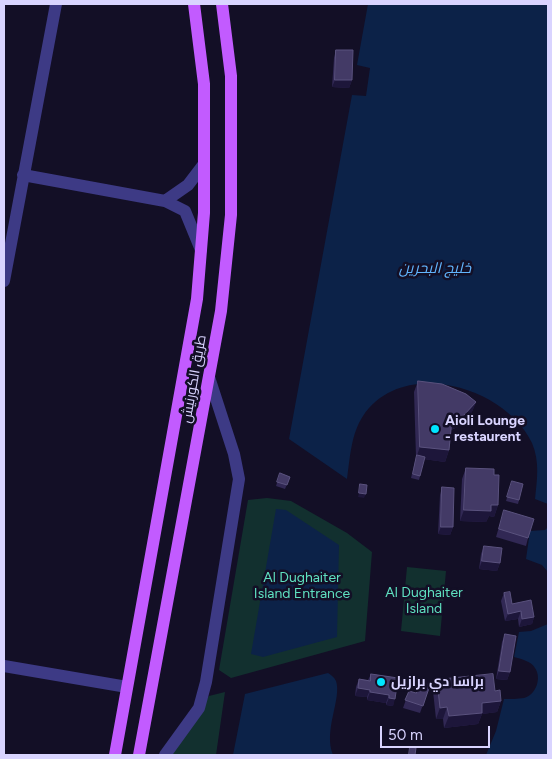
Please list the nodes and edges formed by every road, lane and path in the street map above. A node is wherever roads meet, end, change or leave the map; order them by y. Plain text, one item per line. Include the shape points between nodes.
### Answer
1 (56, 4) edge
2 (194, 4) edge
3 (222, 4) edge
4 (204, 164) junction
5 (24, 176) junction
6 (166, 201) junction
7 (201, 250) junction
8 (4, 281) edge
9 (209, 377) junction
10 (4, 666) edge
11 (127, 687) junction
12 (115, 755) edge
13 (139, 755) edge
14 (165, 755) edge

1 - 5 street
2 - 4 main road, طريق الكورنيش via 204,84
3 - 9 main road, طريق الكورنيش via 231,76 231,215 221,311
4 - 6 street via 188,185
4 - 7 main road, طريق الكورنيش
5 - 6 street
5 - 8 street
6 - 7 street via 185,211
7 - 11 main road, طريق الكورنيش via 197,299
9 - 13 main road, طريق الكورنيش
9 - 14 street via 239,479 206,682 198,708
10 - 11 street
11 - 12 main road, طريق الكورنيش

